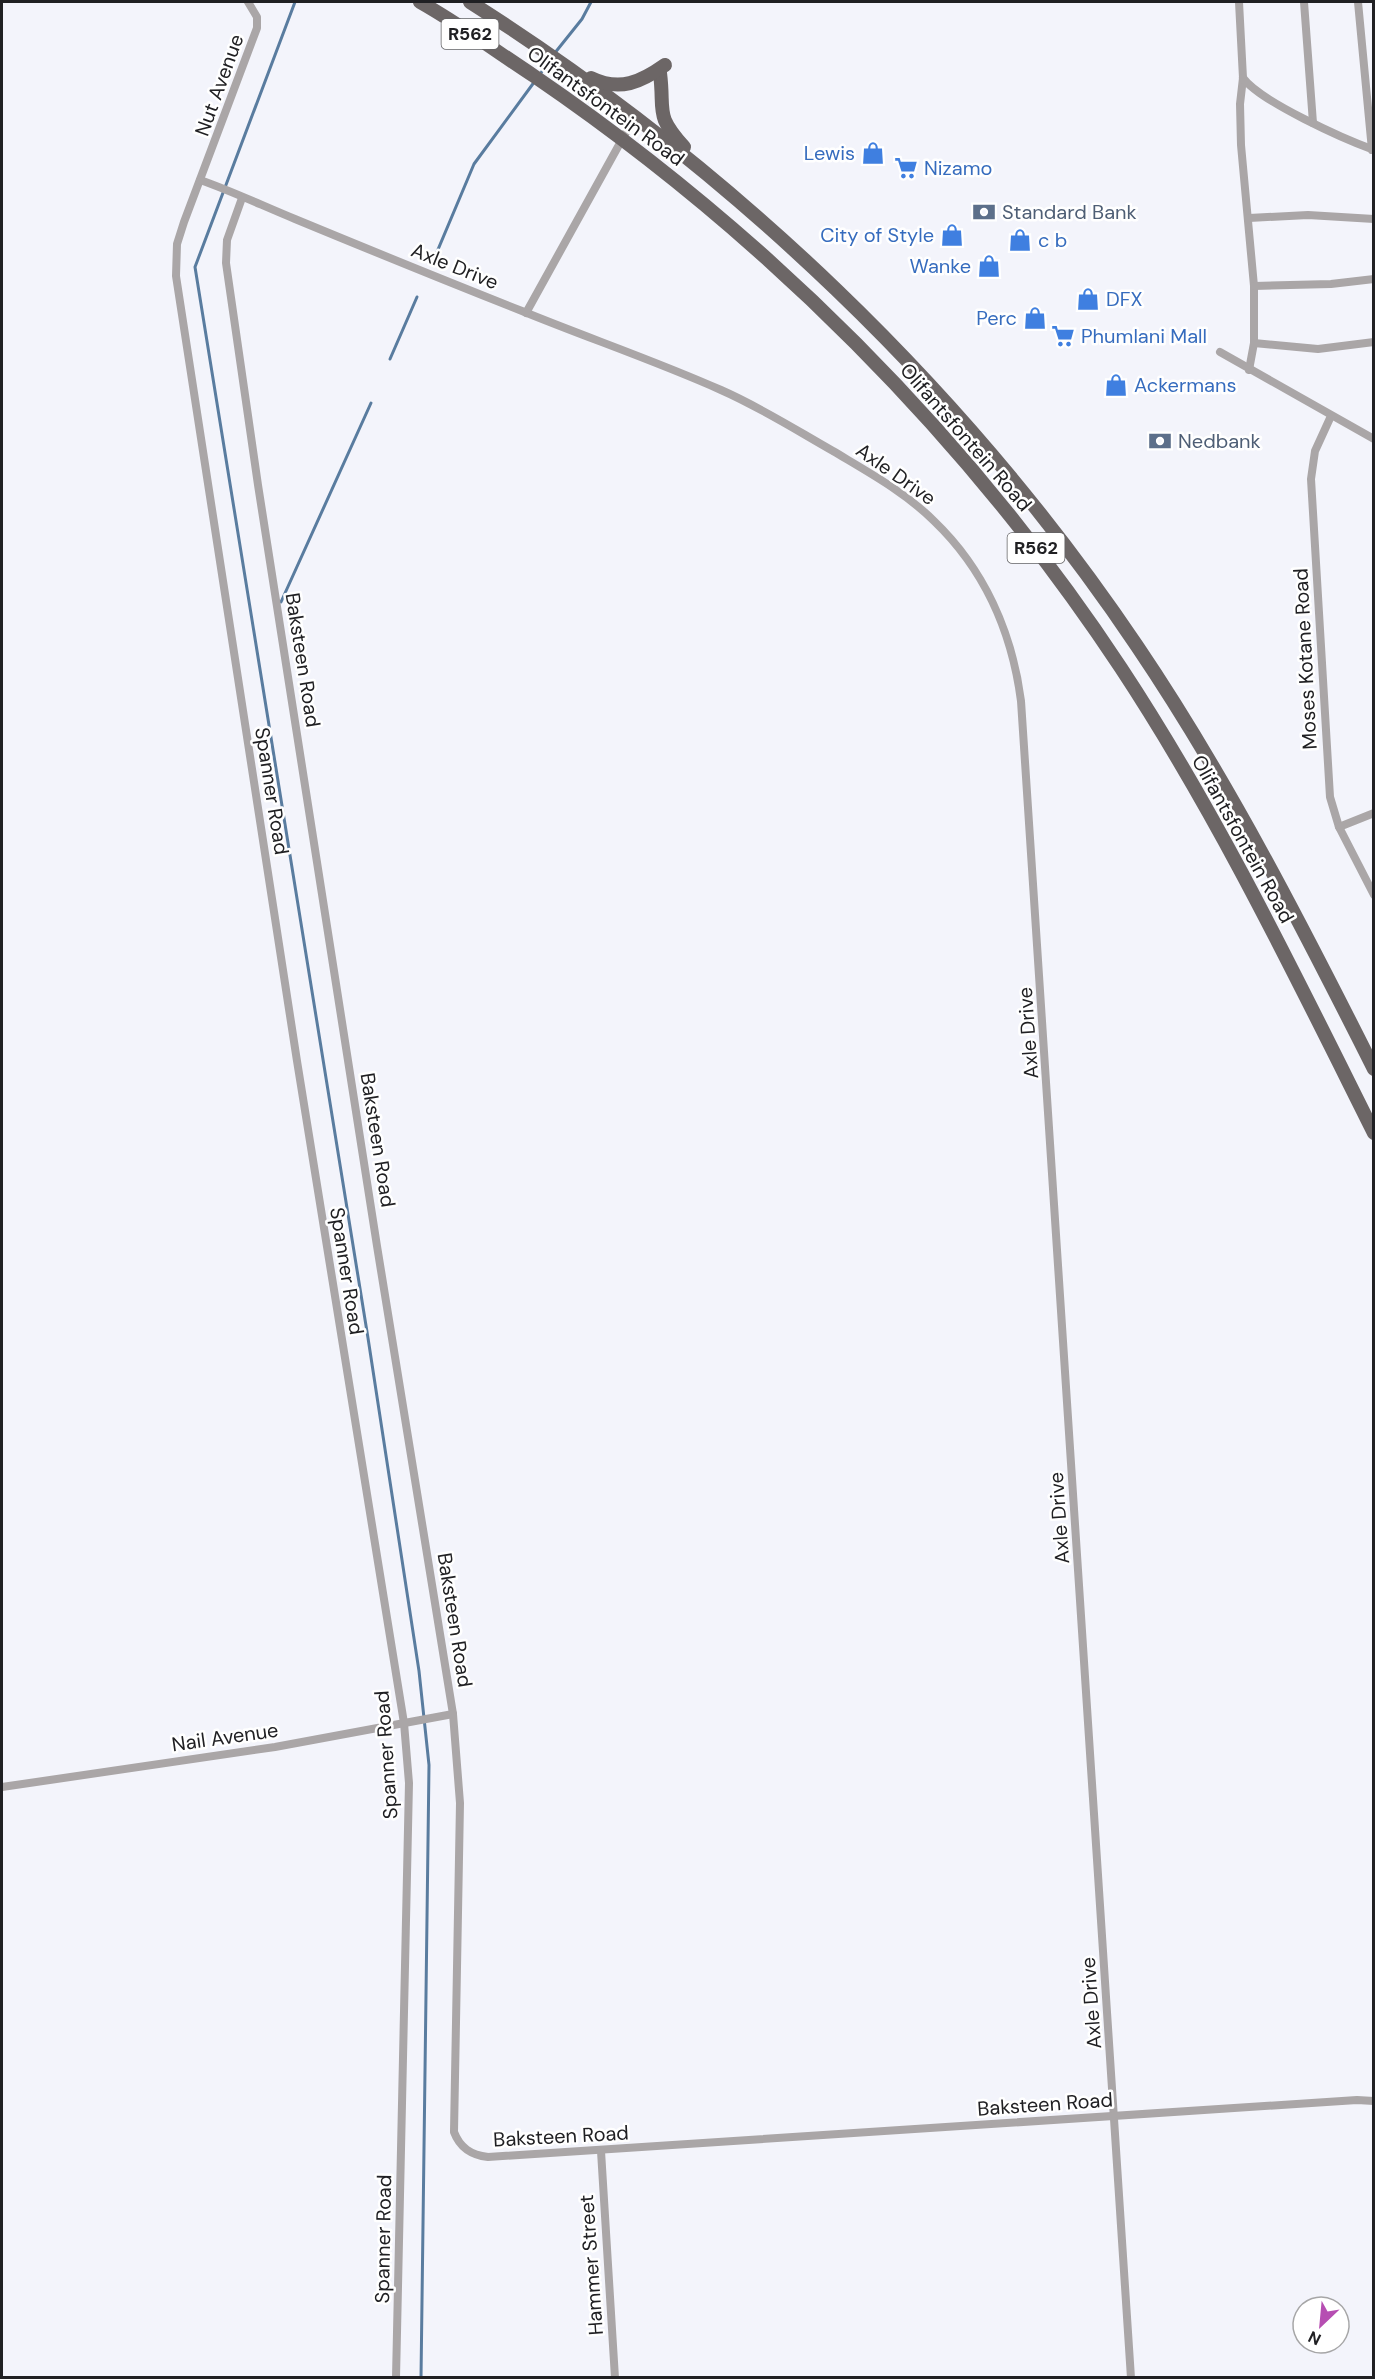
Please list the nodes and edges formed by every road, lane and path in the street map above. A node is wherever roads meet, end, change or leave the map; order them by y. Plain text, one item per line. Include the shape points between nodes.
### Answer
1 (248, 2) edge
2 (420, 2) edge
3 (470, 2) edge
4 (1239, 2) edge
5 (1304, 2) edge
6 (1358, 2) edge
7 (565, 64) junction
8 (1243, 78) junction
9 (1370, 100) edge
10 (635, 116) junction
11 (1313, 123) junction
12 (623, 141) junction
13 (1373, 150) edge
14 (710, 175) junction
15 (200, 180) junction
16 (242, 198) junction
17 (1249, 218) junction
18 (1374, 219) edge
19 (1374, 279) edge
20 (1254, 286) junction
21 (526, 313) junction
22 (1374, 342) edge
23 (1254, 343) junction
24 (1220, 352) dead end
25 (1249, 370) junction
26 (1331, 416) junction
27 (1374, 439) edge
28 (1374, 813) edge
29 (1339, 827) junction
30 (1374, 895) edge
31 (1374, 1069) edge
32 (1374, 1132) edge
33 (453, 1714) junction
34 (404, 1723) junction
35 (2, 1787) edge
36 (1374, 2101) edge
37 (1115, 2115) junction
38 (601, 2151) junction
39 (396, 2378) edge
40 (615, 2378) edge
41 (1131, 2378) edge

1 - 15 street, Nut Avenue via 257,17 257,28
2 - 12 main road, Olifantsfontein Road / R562 via 548,86
3 - 7 main road, Olifantsfontein Road / R562
4 - 8 street
5 - 11 street
6 - 9 street
7 - 10 main road, Olifantsfontein Road / R562
7 - 14 main road via 600,82 621,86 663,69 661,106 665,122
8 - 11 street via 1249,87
8 - 17 street via 1241,145
9 - 13 street
10 - 12 street
10 - 14 main road, Olifantsfontein Road / R562
11 - 13 street
12 - 21 street
12 - 32 main road, Olifantsfontein Road / R562 via 720,217 837,325 918,408 993,494 1080,607 1200,797
14 - 31 main road, Olifantsfontein Road / R562 via 783,239 915,369 1068,550 1136,643 1226,787
15 - 16 street, Axle Drive
15 - 34 street, Spanner Road via 177,244 177,284 302,1096
16 - 21 street, Axle Drive
16 - 33 street, Baksteen Road via 227,240 226,263
17 - 18 street via 1308,215
17 - 20 street
19 - 20 street
20 - 23 street
21 - 37 street, Axle Drive via 731,395 897,490 933,519 967,559 988,592 1008,638 1021,701 1034,877
22 - 23 street via 1318,349
23 - 25 street
24 - 25 street
25 - 26 street
26 - 27 street
26 - 29 street, Moses Kotane Road via 1315,451 1311,479 1330,797
28 - 29 street
29 - 30 street, Moses Kotane Road
33 - 34 street, Nail Avenue
33 - 38 street, Baksteen Road via 460,1803 454,2132 463,2148 479,2156
34 - 35 street, Nail Avenue via 275,1747
34 - 39 street, Spanner Road via 409,1783
36 - 37 street, Baksteen Road
37 - 38 street, Baksteen Road
37 - 41 street, Axle Drive
38 - 40 street, Hammer Street

